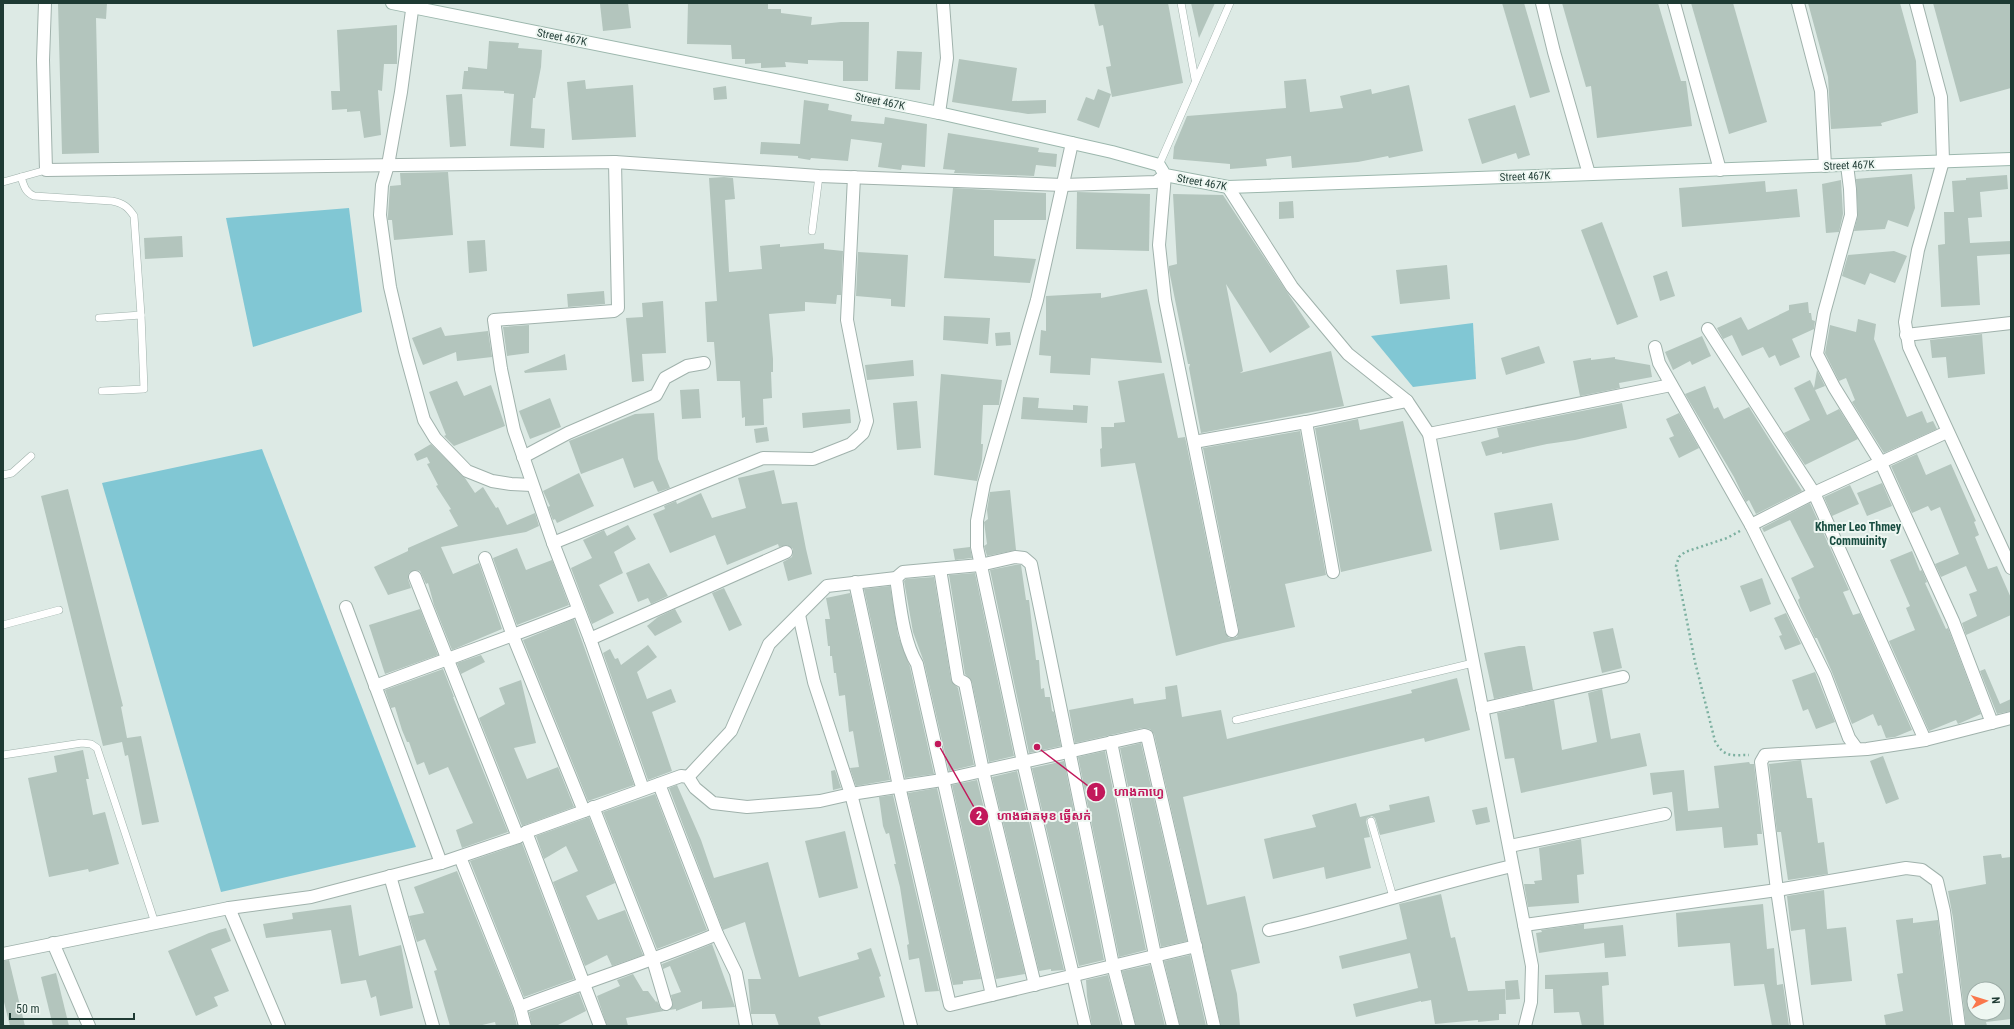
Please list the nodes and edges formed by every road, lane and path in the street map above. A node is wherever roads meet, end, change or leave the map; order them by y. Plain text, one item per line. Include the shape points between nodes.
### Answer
1 (45, 3) edge
2 (392, 3) edge
3 (943, 3) edge
4 (1181, 3) edge
5 (1230, 3) edge
6 (1542, 3) edge
7 (1674, 3) edge
8 (1798, 3) edge
9 (1916, 3) edge
10 (413, 5) edge
11 (1195, 79) junction
12 (939, 113) junction
13 (1072, 144) junction
14 (2011, 159) edge
15 (1943, 161) junction
16 (614, 162) junction
17 (388, 165) junction
18 (1847, 165) junction
19 (1825, 166) junction
20 (46, 170) junction
21 (1162, 170) junction
22 (1720, 170) junction
23 (1589, 174) junction
24 (820, 176) junction
25 (21, 177) junction
26 (854, 177) junction
27 (3, 182) edge
28 (1063, 185) junction
29 (1228, 187) junction
30 (812, 231) dead end
31 (141, 315) junction
32 (99, 318) dead end
33 (2011, 323) edge
34 (1708, 329) dead end
35 (1906, 335) junction
36 (1655, 347) dead end
37 (704, 363) dead end
38 (1672, 385) junction
39 (102, 391) dead end
40 (1407, 401) junction
41 (1306, 422) junction
42 (1947, 432) junction
43 (1429, 434) junction
44 (1194, 442) junction
45 (32, 456) dead end
46 (523, 458) junction
47 (1881, 462) junction
48 (3, 475) edge
49 (532, 484) junction
50 (1814, 493) junction
51 (1751, 525) junction
52 (553, 543) junction
53 (786, 552) dead end
54 (485, 558) dead end
55 (980, 565) junction
56 (2011, 568) edge
57 (940, 569) junction
58 (1332, 572) dead end
59 (415, 578) dead end
60 (896, 578) junction
61 (854, 582) junction
62 (346, 607) dead end
63 (59, 610) dead end
64 (578, 610) junction
65 (799, 614) junction
66 (3, 625) edge
67 (1232, 631) dead end
68 (513, 636) junction
69 (590, 639) junction
70 (446, 658) junction
71 (1473, 663) junction
72 (1623, 676) dead end
73 (375, 686) junction
74 (1482, 709) junction
75 (2011, 718) edge
76 (1236, 720) dead end
77 (1992, 723) junction
78 (1924, 740) junction
79 (1111, 742) junction
80 (1857, 749) junction
81 (1068, 752) junction
82 (3, 755) edge
83 (1765, 755) junction
84 (1023, 762) junction
85 (983, 771) junction
86 (688, 777) junction
87 (942, 780) junction
88 (659, 784) junction
89 (898, 786) junction
90 (643, 789) junction
91 (851, 794) junction
92 (588, 809) junction
93 (1665, 814) dead end
94 (1371, 821) dead end
95 (522, 834) junction
96 (1510, 846) junction
97 (460, 857) junction
98 (441, 863) junction
99 (1512, 866) junction
100 (390, 876) junction
101 (1777, 890) junction
102 (1393, 897) junction
103 (229, 908) junction
104 (155, 923) junction
105 (1524, 925) junction
106 (1269, 930) dead end
107 (717, 934) junction
108 (53, 943) junction
109 (1196, 946) junction
110 (3, 954) edge
111 (1155, 955) junction
112 (653, 960) junction
113 (1113, 965) junction
114 (1073, 976) junction
115 (584, 982) junction
116 (1035, 985) junction
117 (992, 995) junction
118 (666, 1004) dead end
119 (520, 1007) junction
120 (89, 1026) edge
121 (280, 1026) edge
122 (433, 1026) edge
123 (525, 1026) edge
124 (600, 1026) edge
125 (746, 1026) edge
126 (911, 1026) edge
127 (1086, 1026) edge
128 (1129, 1026) edge
129 (1173, 1026) edge
130 (1214, 1026) edge
131 (1525, 1026) edge
132 (1797, 1026) edge
133 (1959, 1026) edge

1 - 20 street via 43,60
2 - 10 street, Street 467K
3 - 12 street via 947,58
4 - 11 lane
5 - 11 lane
6 - 23 street
7 - 22 street
8 - 19 street via 1821,91
9 - 15 street via 1941,97
10 - 12 street, Street 467K
10 - 17 street
11 - 21 lane
12 - 13 street, Street 467K
13 - 21 street, Street 467K via 1112,152
13 - 28 street
14 - 15 street, Street 467K
15 - 18 street, Street 467K
15 - 35 street via 1918,250
16 - 17 street
16 - 24 street
16 - 46 street via 618,308 614,311 494,320 514,430
17 - 20 street
17 - 49 street via 382,185 380,215 390,287 424,420 435,438 467,471 492,481
18 - 19 street, Street 467K
18 - 47 street via 1851,215 1824,313 1817,354 1834,387
19 - 22 street, Street 467K
20 - 25 lane
21 - 28 street via 1156,182
21 - 29 street, Street 467K
21 - 44 street via 1160,245 1165,300
22 - 23 street, Street 467K
23 - 29 street, Street 467K
24 - 26 street
24 - 30 lane
25 - 27 lane
25 - 31 lane via 24,189 34,196 112,201 129,208 134,216
26 - 28 street
26 - 52 street via 847,320 867,421 863,433 851,444 812,459 763,458
28 - 55 street via 1036,300 984,484 977,521
29 - 40 street via 1292,287 1348,354
31 - 32 lane
31 - 39 lane via 144,389
33 - 35 street
34 - 50 street
35 - 42 street via 1909,348
36 - 38 street via 1659,363
37 - 46 street via 687,366 665,378 656,395 568,433
38 - 43 street
38 - 51 street
40 - 41 street
40 - 43 street
41 - 44 street
41 - 58 street
42 - 47 street
42 - 56 street
43 - 71 street
44 - 67 street
45 - 48 lane via 12,473
46 - 49 street
47 - 50 street
47 - 77 street via 1953,620
49 - 52 street
50 - 51 street
50 - 78 street
51 - 80 street via 1825,675 1849,738
51 - 83 path via 1727,538 1685,552 1679,557 1676,566 1714,741 1727,755
52 - 64 street
53 - 69 street
54 - 68 street
55 - 57 street
55 - 81 street via 1015,557 1024,558 1031,564
55 - 84 street
57 - 60 street via 903,572
57 - 85 street via 958,679 965,683
59 - 70 street
60 - 61 street
60 - 87 street via 903,623 917,664
61 - 65 street via 827,586
61 - 89 street
62 - 73 street
63 - 66 lane
64 - 68 street
64 - 69 street
65 - 86 street via 769,644 731,731
65 - 91 street via 814,682
68 - 70 street
68 - 92 street
69 - 90 street
70 - 73 street
70 - 95 street
71 - 74 street
71 - 76 lane
72 - 74 street
73 - 98 street
74 - 96 street
75 - 77 street
77 - 78 street
78 - 80 street
79 - 81 street
79 - 109 street via 1147,736
79 - 111 street
80 - 83 street
81 - 84 street
81 - 113 street
82 - 104 lane via 82,743 97,748
83 - 101 street via 1762,762
84 - 85 street
84 - 114 street
85 - 87 street
85 - 116 street
86 - 88 street via 681,776
86 - 91 street via 695,788 713,803 747,807 820,801
87 - 89 street
87 - 117 street
88 - 90 street
88 - 107 street
89 - 91 street
89 - 117 street via 950,1005
90 - 92 street
91 - 126 street
92 - 95 street
92 - 112 street
93 - 96 street
94 - 102 lane
95 - 97 street
95 - 115 street
96 - 99 street
97 - 98 street
97 - 119 street
98 - 100 street
99 - 102 street
99 - 105 street
100 - 103 street via 311,897
100 - 122 street
101 - 105 street
101 - 132 street
101 - 133 street via 1906,868 1922,870 1937,881 1944,911
102 - 106 street
103 - 104 street
103 - 121 street
104 - 108 street
105 - 131 street via 1532,966 1531,1002
107 - 112 street
107 - 125 street via 736,973
108 - 110 street
108 - 120 street
109 - 111 street
109 - 130 street
111 - 113 street
111 - 129 street
112 - 115 street
112 - 118 street
113 - 114 street
113 - 128 street
114 - 116 street
114 - 127 street
115 - 119 street
115 - 124 street
116 - 117 street
119 - 123 street

